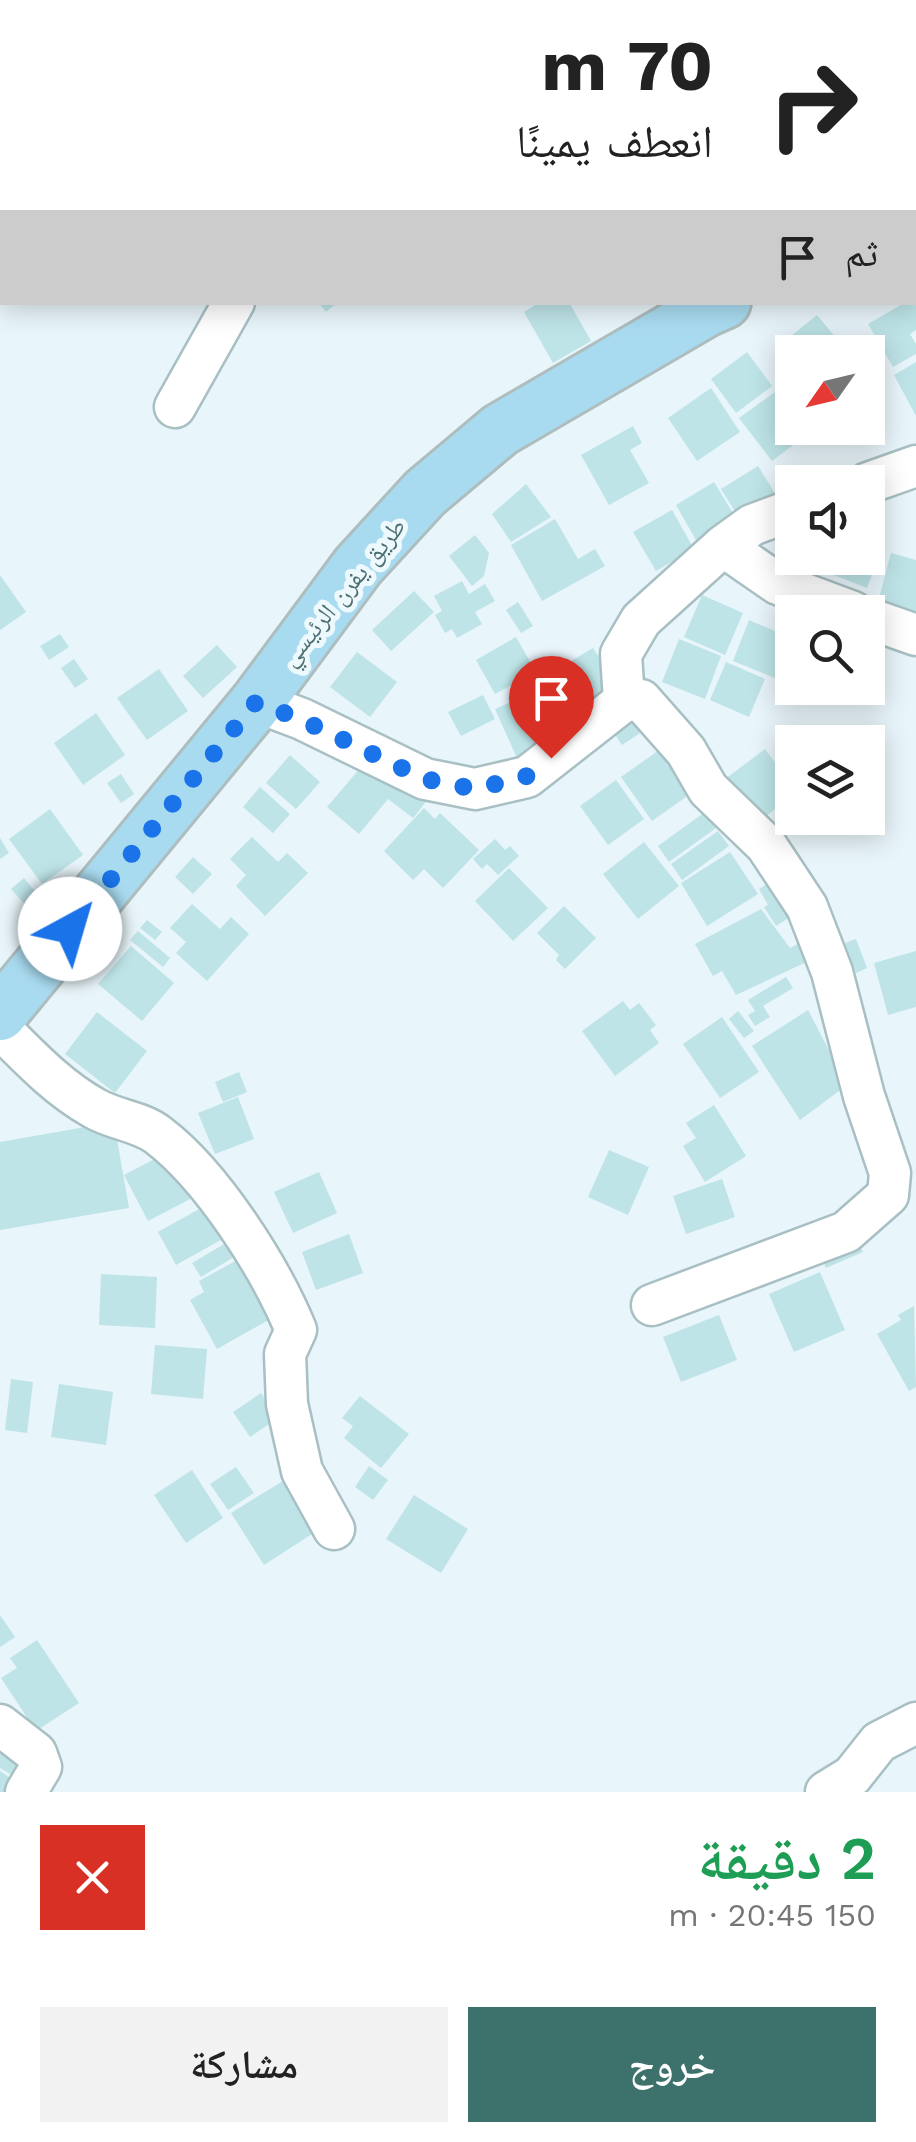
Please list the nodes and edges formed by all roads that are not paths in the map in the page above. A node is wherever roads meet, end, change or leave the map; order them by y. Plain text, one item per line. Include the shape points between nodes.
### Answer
1 (232, 305) edge
2 (717, 305) edge
3 (175, 407) dead end
4 (916, 466) edge
5 (885, 477) edge
6 (775, 516) edge
7 (722, 546) junction
8 (807, 595) edge
9 (885, 624) edge
10 (916, 635) edge
11 (624, 701) junction
12 (256, 702) junction
13 (0, 1014) edge
14 (0, 1028) edge
15 (652, 1305) dead end
16 (334, 1529) dead end
17 (916, 1723) edge
18 (0, 1725) edge
19 (26, 1792) edge
20 (826, 1792) edge

1 - 3 street
2 - 12 main road, طريق يفرن الرئيسي via 500,430 425,493 358,566
4 - 5 street
6 - 7 street
7 - 8 street via 778,584
7 - 11 street via 641,620 621,654
9 - 10 street
11 - 12 street via 527,776 475,789 425,779
11 - 15 street via 641,700 686,751 708,789 766,845 807,908 890,1172 888,1195 846,1232
12 - 13 main road, طريق يفرن الرئيسي
14 - 16 street via 40,1069 95,1109 156,1132 200,1176 247,1241 296,1330 285,1354 287,1404 302,1471
17 - 20 street via 879,1742 852,1776
18 - 19 street via 36,1752 41,1768

